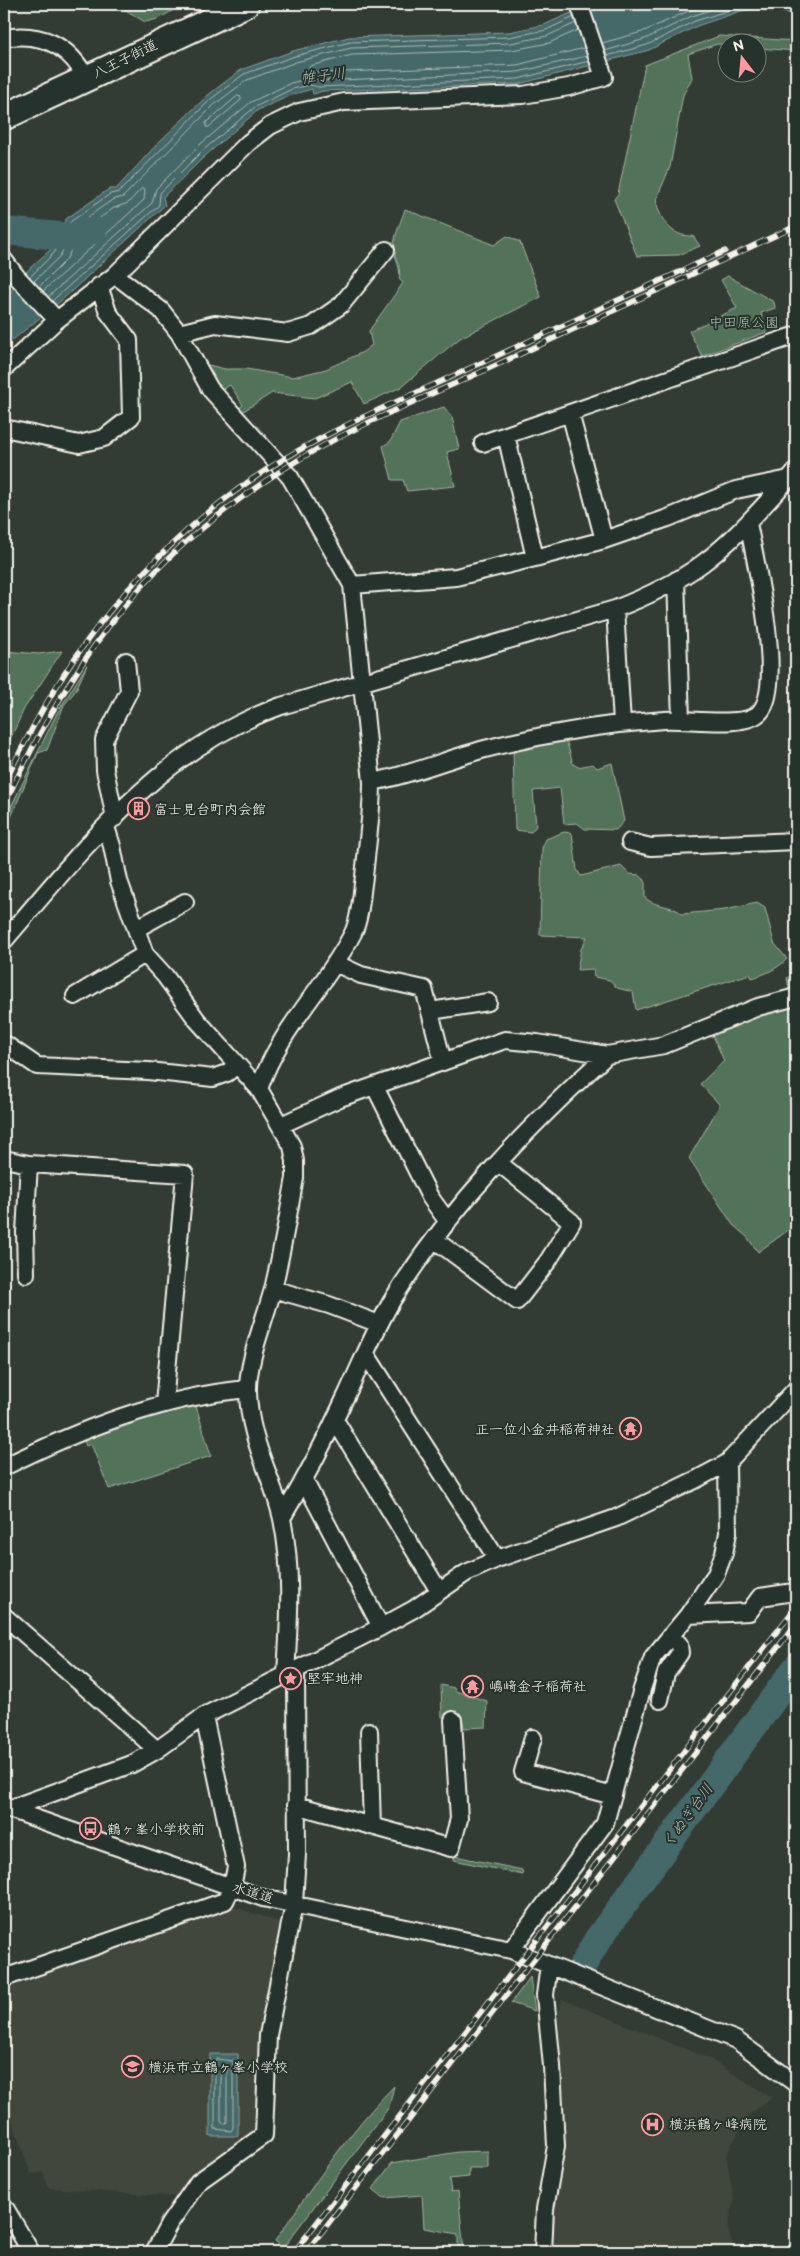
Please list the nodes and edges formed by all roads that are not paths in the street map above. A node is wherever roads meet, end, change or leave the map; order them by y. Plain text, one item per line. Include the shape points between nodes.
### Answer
1 (246, 4) edge
2 (580, 5) edge
3 (4, 38) edge
4 (86, 78) junction
5 (4, 117) edge
6 (386, 250) dead end
7 (4, 260) edge
8 (115, 275) junction
9 (99, 286) junction
10 (54, 316) junction
11 (179, 333) junction
12 (796, 335) edge
13 (4, 369) edge
14 (570, 413) junction
15 (4, 428) edge
16 (506, 435) junction
17 (483, 444) dead end
18 (793, 475) edge
19 (748, 522) junction
20 (604, 540) junction
21 (535, 558) junction
22 (676, 580) junction
23 (352, 584) junction
24 (615, 609) junction
25 (126, 661) dead end
26 (361, 682) junction
27 (681, 719) junction
28 (622, 722) junction
29 (372, 782) junction
30 (110, 822) junction
31 (796, 841) edge
32 (630, 842) dead end
33 (185, 902) dead end
34 (136, 929) junction
35 (4, 941) edge
36 (146, 954) junction
37 (335, 963) junction
38 (75, 996) dead end
39 (796, 997) edge
40 (488, 1002) dead end
41 (431, 1011) junction
42 (4, 1044) edge
43 (607, 1055) junction
44 (443, 1062) junction
45 (237, 1065) junction
46 (375, 1087) junction
47 (259, 1089) junction
48 (281, 1126) junction
49 (4, 1159) edge
50 (499, 1163) junction
51 (29, 1164) junction
52 (448, 1222) junction
53 (435, 1240) junction
54 (26, 1274) dead end
55 (272, 1289) junction
56 (379, 1324) junction
57 (366, 1354) junction
58 (247, 1389) junction
59 (796, 1389) edge
60 (164, 1404) junction
61 (335, 1420) junction
62 (726, 1463) junction
63 (4, 1467) edge
64 (304, 1480) junction
65 (282, 1518) junction
66 (497, 1559) junction
67 (439, 1591) junction
68 (794, 1592) dead end
69 (688, 1615) junction
70 (4, 1616) edge
71 (381, 1627) junction
72 (670, 1636) junction
73 (291, 1671) junction
74 (660, 1700) dead end
75 (204, 1716) junction
76 (453, 1720) dead end
77 (369, 1731) dead end
78 (533, 1738) dead end
79 (157, 1750) junction
80 (613, 1796) junction
81 (296, 1805) junction
82 (7, 1808) edge
83 (372, 1826) junction
84 (232, 1887) junction
85 (294, 1904) junction
86 (511, 1950) junction
87 (549, 1965) junction
88 (4, 1978) edge
89 (796, 2084) edge
90 (4, 2206) edge
91 (9, 2227) edge
92 (31, 2252) edge
93 (154, 2252) edge
94 (543, 2252) edge

1 - 4 highway, 八王子街道
2 - 8 street via 604,77 524,95 344,102 299,112 270,126 248,144
3 - 4 street via 44,40 63,47
4 - 5 highway, 八王子街道
6 - 11 street via 341,305 311,326 288,333 215,324
7 - 10 street
8 - 9 street
8 - 11 street via 160,310
9 - 10 street
9 - 15 street via 108,312 129,340 131,417 104,438 79,444
10 - 13 street
11 - 23 street via 210,389 290,477
12 - 14 street
14 - 16 street
14 - 20 street
16 - 17 street
16 - 21 street
18 - 19 street
18 - 20 street via 736,490
19 - 22 street via 704,562
19 - 27 street via 771,666 765,704 754,717 728,722
20 - 21 street
21 - 23 street via 456,576
22 - 24 street
22 - 27 street
23 - 26 street
24 - 26 street
24 - 28 street
25 - 30 street via 129,691 104,740
26 - 29 street
26 - 30 street via 256,715 208,739 158,776
27 - 28 street
28 - 29 street via 484,750
29 - 37 street via 359,913 354,931
30 - 34 street via 119,881
30 - 35 street
31 - 32 street via 651,847
33 - 34 street
34 - 36 street
36 - 38 street
36 - 45 street
37 - 41 street via 362,975 424,989
37 - 47 street via 278,1044
39 - 43 street via 758,1007 664,1045
40 - 41 street
41 - 44 street
42 - 45 street via 37,1066 213,1078
43 - 44 street via 505,1040
43 - 50 street
44 - 46 street
45 - 47 street
46 - 48 street via 340,1098
46 - 52 street via 430,1197
47 - 48 street
48 - 55 street via 292,1146 295,1178
49 - 51 street
50 - 52 street
50 - 53 street via 572,1222 548,1261 517,1301
51 - 54 street
51 - 60 street via 185,1174
52 - 53 street
53 - 56 street
55 - 56 street via 329,1305
55 - 58 street
56 - 57 street
57 - 61 street
57 - 66 street
58 - 60 street
58 - 65 street via 250,1425
59 - 62 street
60 - 63 street via 53,1442
61 - 64 street
61 - 67 street
62 - 66 street via 616,1518
62 - 69 street via 728,1533 724,1553 716,1574
64 - 65 street
64 - 71 street
65 - 73 street via 291,1602
66 - 67 street via 466,1573
67 - 71 street
68 - 69 street via 760,1596 750,1612
69 - 72 street
70 - 79 street
71 - 73 street
72 - 74 street via 678,1644 680,1653 666,1673
72 - 80 street via 653,1657 644,1681
73 - 75 street
73 - 81 street
75 - 79 street
75 - 84 street via 236,1868
76 - 83 street via 459,1819 451,1848
77 - 83 street
78 - 80 street via 523,1772
79 - 82 street via 132,1764
80 - 86 street via 605,1823
81 - 83 street
81 - 85 street
82 - 84 street, 水道道
84 - 85 street, 水道道
84 - 88 street via 225,1901
85 - 86 street, 水道道
85 - 93 street via 268,2035 264,2135 198,2182
86 - 87 street, 水道道
87 - 89 street, 水道道 via 736,2040
87 - 94 street via 544,1995 556,2146 545,2209
90 - 91 street
91 - 92 street

